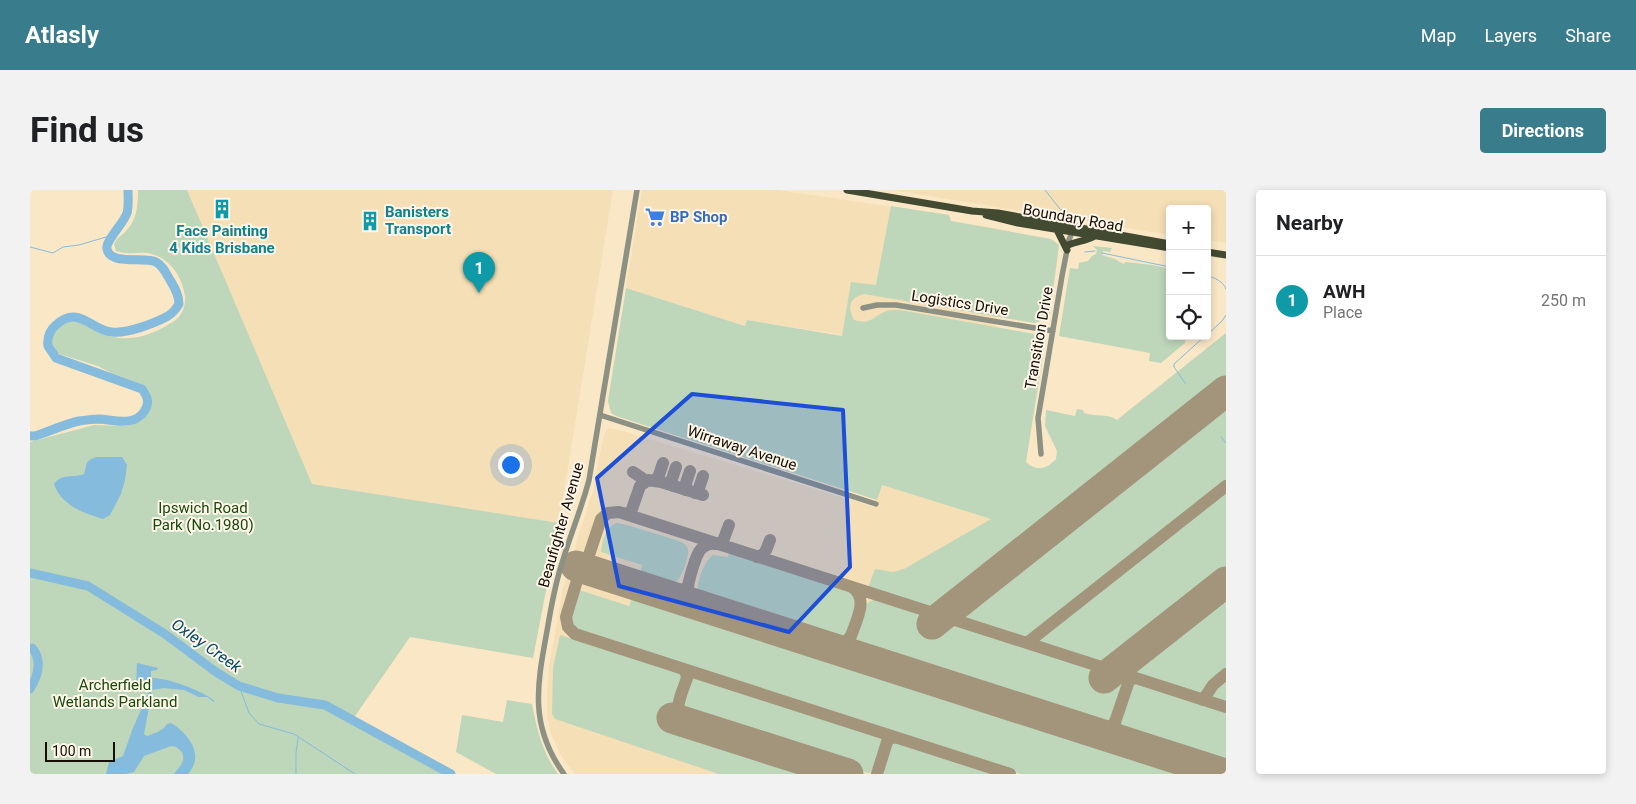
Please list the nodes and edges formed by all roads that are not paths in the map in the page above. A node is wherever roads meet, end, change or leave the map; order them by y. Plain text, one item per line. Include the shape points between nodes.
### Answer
1 (637, 190) edge
2 (847, 190) edge
3 (972, 211) junction
4 (1072, 229) junction
5 (1057, 230) junction
6 (1094, 236) junction
7 (1166, 245) edge
8 (1166, 245) edge
9 (1068, 247) junction
10 (1211, 253) edge
11 (1226, 255) edge
12 (863, 308) dead end
13 (1053, 331) junction
14 (600, 415) junction
15 (1041, 454) dead end
16 (876, 504) dead end
17 (564, 774) edge

1 - 14 street, Beaufighter Avenue
2 - 3 main road, Boundary Road
3 - 4 main road, Boundary Road via 998,213
3 - 5 main road, Boundary Road
4 - 5 main road, Boundary Road
4 - 6 main road, Boundary Road
4 - 7 main road, Boundary Road
4 - 9 street, Transition Drive
5 - 9 main road via 1062,243
6 - 8 main road, Boundary Road
6 - 9 main road
9 - 13 street, Transition Drive
10 - 11 main road
12 - 13 street, Logistics Drive via 896,305
13 - 15 street, Transition Drive via 1038,418
14 - 16 street, Wirraway Avenue
14 - 17 street, Beaufighter Avenue via 586,493 554,590 538,688 542,732

